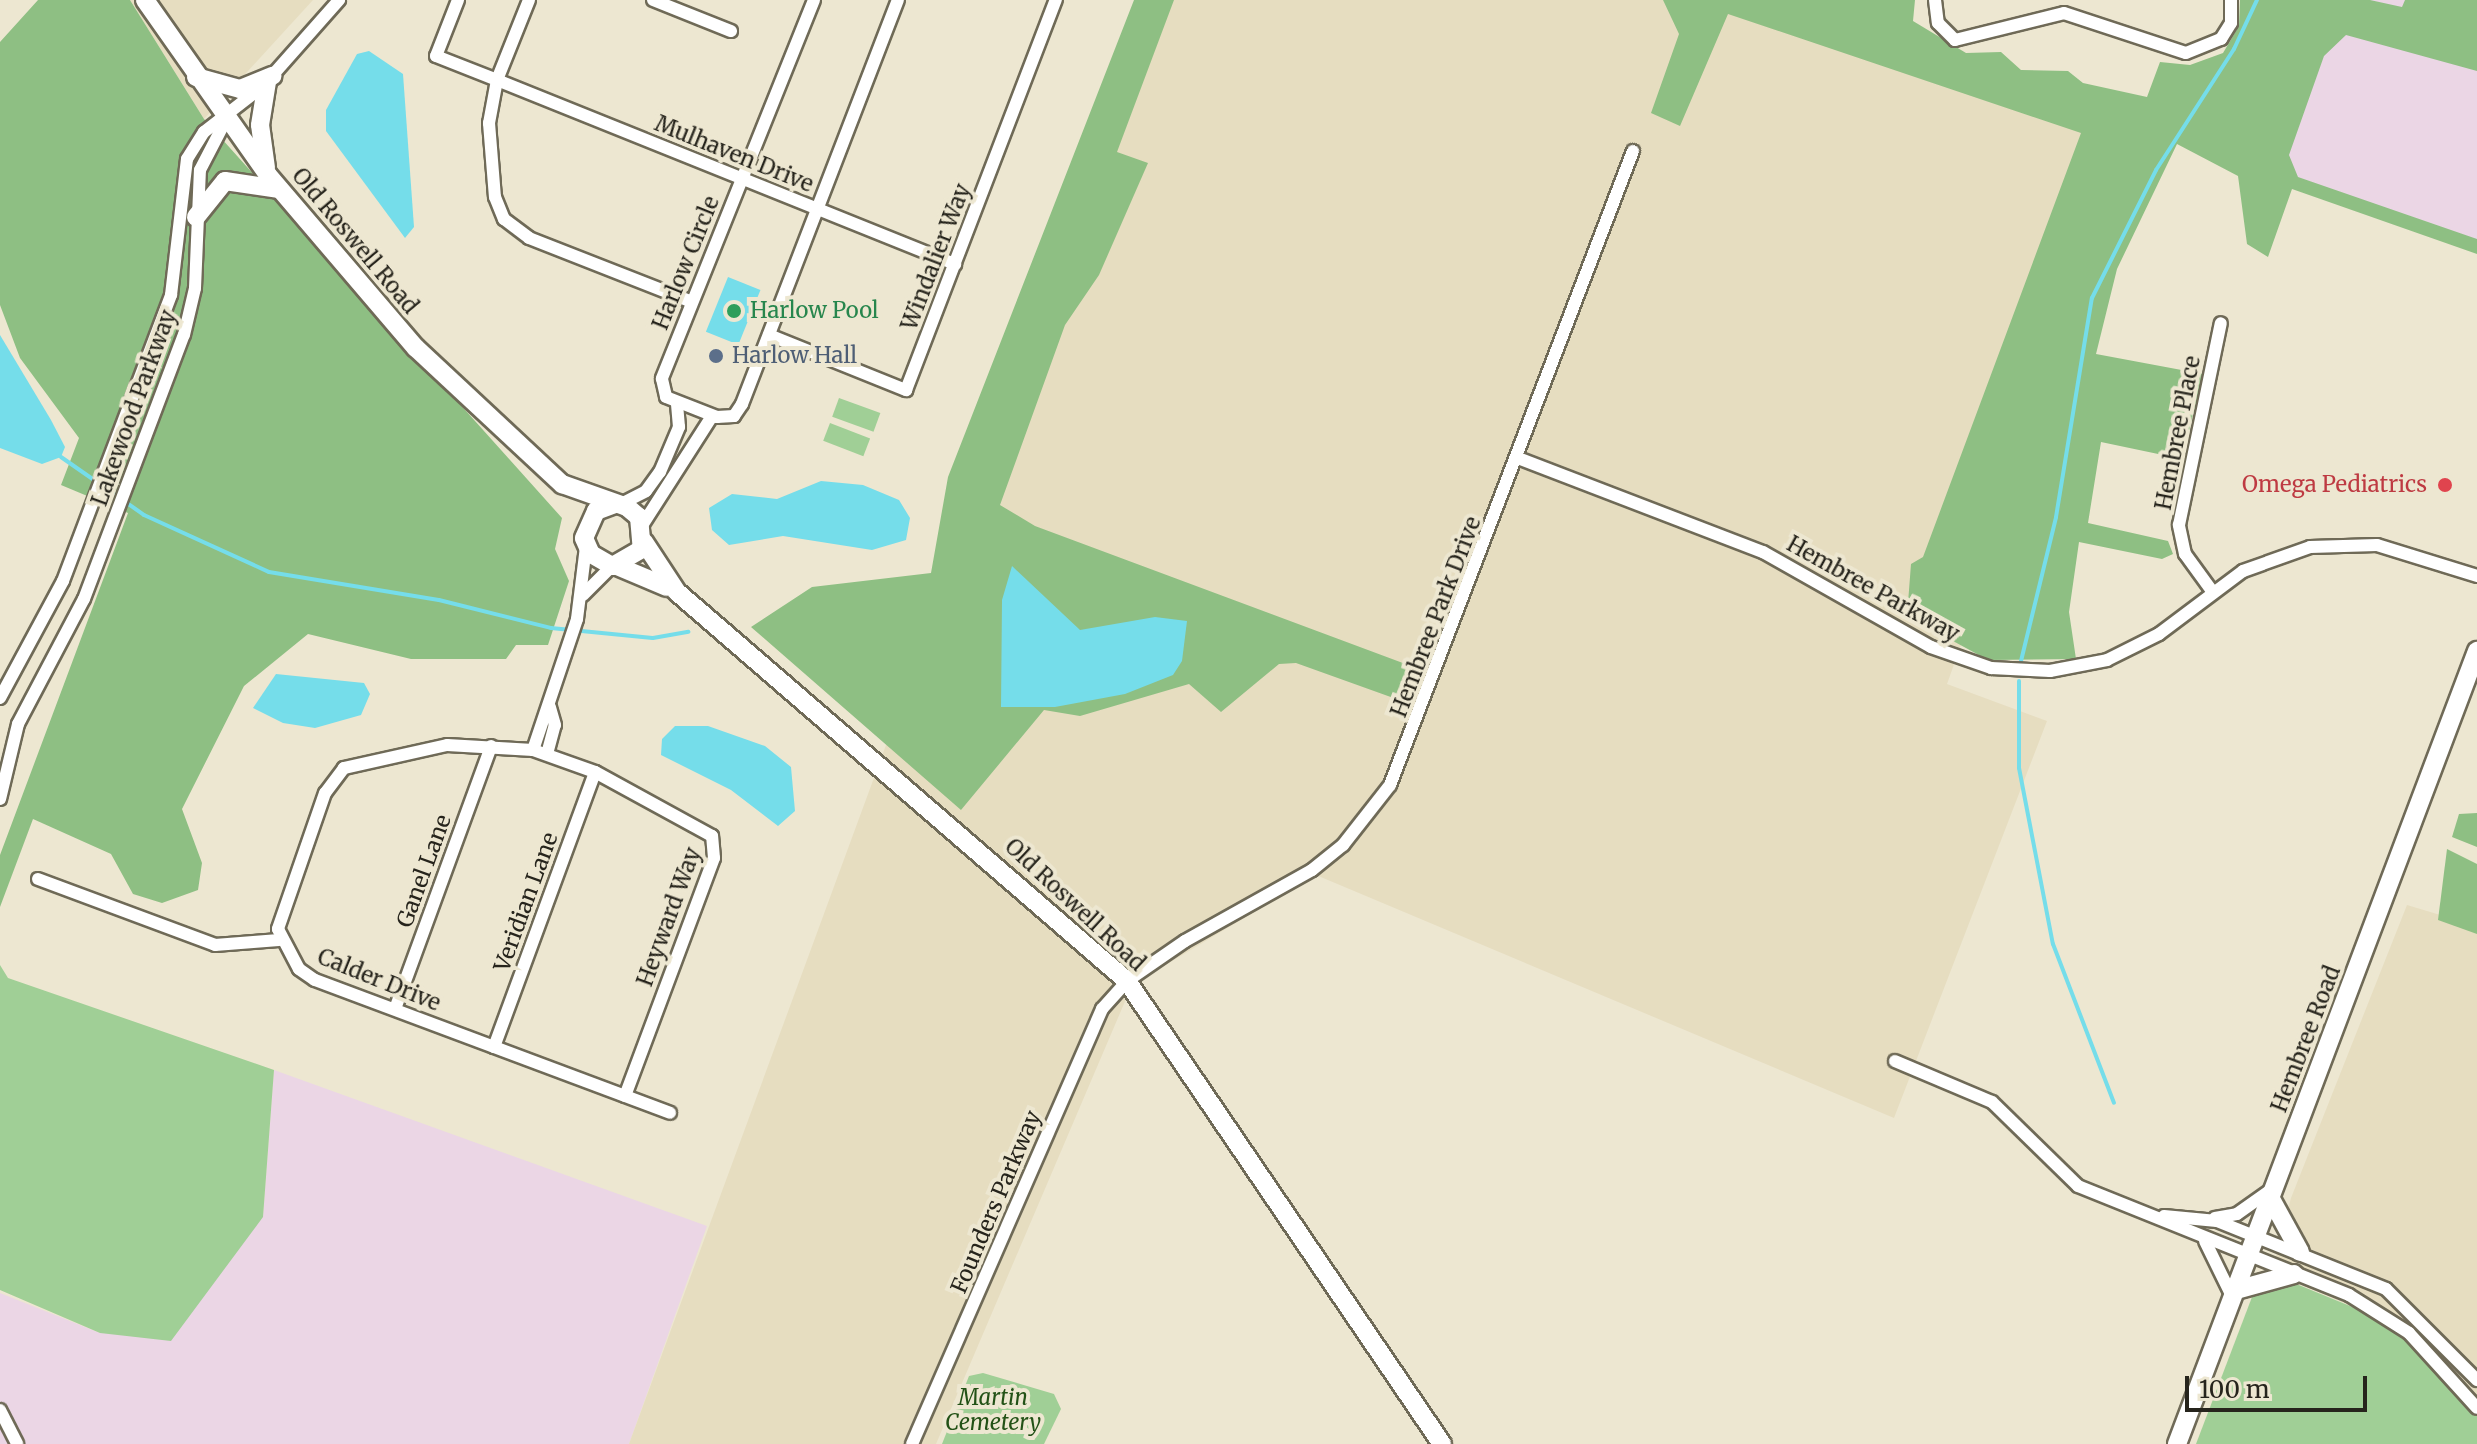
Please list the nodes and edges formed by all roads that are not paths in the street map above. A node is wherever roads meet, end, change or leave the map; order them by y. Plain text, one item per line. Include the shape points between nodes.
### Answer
1 (145, 0) edge
2 (339, 0) edge
3 (458, 0) edge
4 (529, 0) edge
5 (653, 0) edge
6 (814, 0) edge
7 (898, 0) edge
8 (1056, 0) edge
9 (1935, 0) edge
10 (2231, 0) edge
11 (731, 31) dead end
12 (196, 77) junction
13 (270, 79) junction
14 (497, 80) junction
15 (226, 120) junction
16 (1633, 151) dead end
17 (742, 179) junction
18 (274, 182) junction
19 (817, 209) junction
20 (196, 217) junction
21 (955, 264) junction
22 (692, 302) junction
23 (2221, 323) dead end
24 (769, 335) junction
25 (677, 403) junction
26 (712, 416) junction
27 (1518, 458) junction
28 (562, 484) junction
29 (617, 505) junction
30 (585, 528) junction
31 (644, 533) junction
32 (586, 547) junction
33 (615, 566) junction
34 (2477, 576) edge
35 (2212, 591) junction
36 (677, 592) junction
37 (582, 598) junction
38 (2477, 651) edge
39 (0, 698) edge
40 (491, 746) junction
41 (540, 752) junction
42 (595, 772) junction
43 (0, 799) edge
44 (38, 879) dead end
45 (279, 940) junction
46 (1127, 981) junction
47 (395, 1009) junction
48 (494, 1047) junction
49 (1895, 1061) dead end
50 (625, 1096) junction
51 (670, 1113) dead end
52 (2274, 1192) junction
53 (2164, 1216) junction
54 (2209, 1219) junction
55 (2256, 1236) junction
56 (2203, 1239) junction
57 (2300, 1252) junction
58 (2249, 1255) junction
59 (2294, 1274) junction
60 (2235, 1295) junction
61 (2477, 1380) edge
62 (2477, 1408) edge
63 (0, 1410) edge
64 (17, 1444) edge
65 (912, 1444) edge
66 (1442, 1444) edge
67 (2177, 1444) edge

1 - 12 street, Old Roswell Road
2 - 13 street
3 - 14 street via 436,56
4 - 14 street
5 - 11 street
6 - 17 street, Harlow Circle
7 - 19 street
8 - 21 street, Windalier Way
9 - 10 street via 1938,23 1955,40 2064,13 2186,53 2221,39 2231,23
12 - 13 street via 240,89
12 - 15 street, Old Roswell Road
13 - 15 street
13 - 18 street via 260,125
14 - 17 street, Mulhaven Drive
14 - 22 street via 489,123 495,197 504,219 529,238
15 - 18 street, Old Roswell Road
15 - 20 street, Lakewood Parkway via 202,163
15 - 39 street, Lakewood Parkway via 204,132 187,159 171,295 63,581
16 - 27 street, Hembree Park Drive
17 - 19 street, Mulhaven Drive
17 - 22 street, Harlow Circle
18 - 20 street via 225,181
18 - 28 street, Old Roswell Road via 416,348
19 - 21 street, Mulhaven Drive
19 - 24 street
20 - 43 street, Lakewood Parkway via 195,288 180,346 84,599 18,724
21 - 24 street, Windalier Way via 906,390
22 - 25 street, Harlow Circle via 662,379 662,392
23 - 35 street, Hembree Place via 2179,525 2185,554
24 - 26 street via 739,410
25 - 26 street
25 - 29 street, Harlow Circle via 679,427 660,472 646,491
26 - 31 street
27 - 35 street, Hembree Parkway via 1763,552 1931,647 1991,668 2050,671 2107,660 2159,634
27 - 46 street, Hembree Park Drive via 1406,752 1373,811 1312,870
28 - 29 street, Old Roswell Road
28 - 30 street, Old Roswell Road
29 - 30 street via 596,511
29 - 31 street, Old Roswell Road
30 - 32 street, Old Roswell Road
31 - 33 street via 632,561
31 - 36 street, Old Roswell Road
32 - 33 street, Old Roswell Road
32 - 37 street
33 - 36 street, Old Roswell Road
33 - 37 street
34 - 35 street, Hembree Parkway via 2408,551 2346,544 2276,556
36 - 46 street, Old Roswell Road
37 - 41 street via 550,707 555,725
38 - 52 street, Hembree Road
40 - 41 street, Heyward Way
40 - 45 street, Heyward Way via 429,748 344,768 325,793
40 - 47 street, Ganel Lane
41 - 42 street, Heyward Way
42 - 48 street, Veridian Lane
42 - 50 street, Heyward Way via 706,830 716,843
44 - 45 street via 215,945
45 - 47 street, Calder Drive via 307,976
46 - 65 street, Founders Parkway via 1087,1035
46 - 66 street, Old Roswell Road
47 - 48 street, Calder Drive
48 - 50 street, Calder Drive
49 - 53 street via 1992,1102 2078,1186
50 - 51 street, Calder Drive
52 - 54 street via 2237,1214
52 - 55 street, Hembree Road
52 - 57 street
53 - 54 street
53 - 56 street
54 - 55 street
55 - 57 street
55 - 58 street, Hembree Road
56 - 58 street
56 - 60 street via 2221,1262
57 - 61 street via 2386,1289
58 - 59 street
58 - 60 street, Hembree Road
59 - 60 street
59 - 62 street via 2349,1295 2409,1333
60 - 67 street, Hembree Road
63 - 64 street

